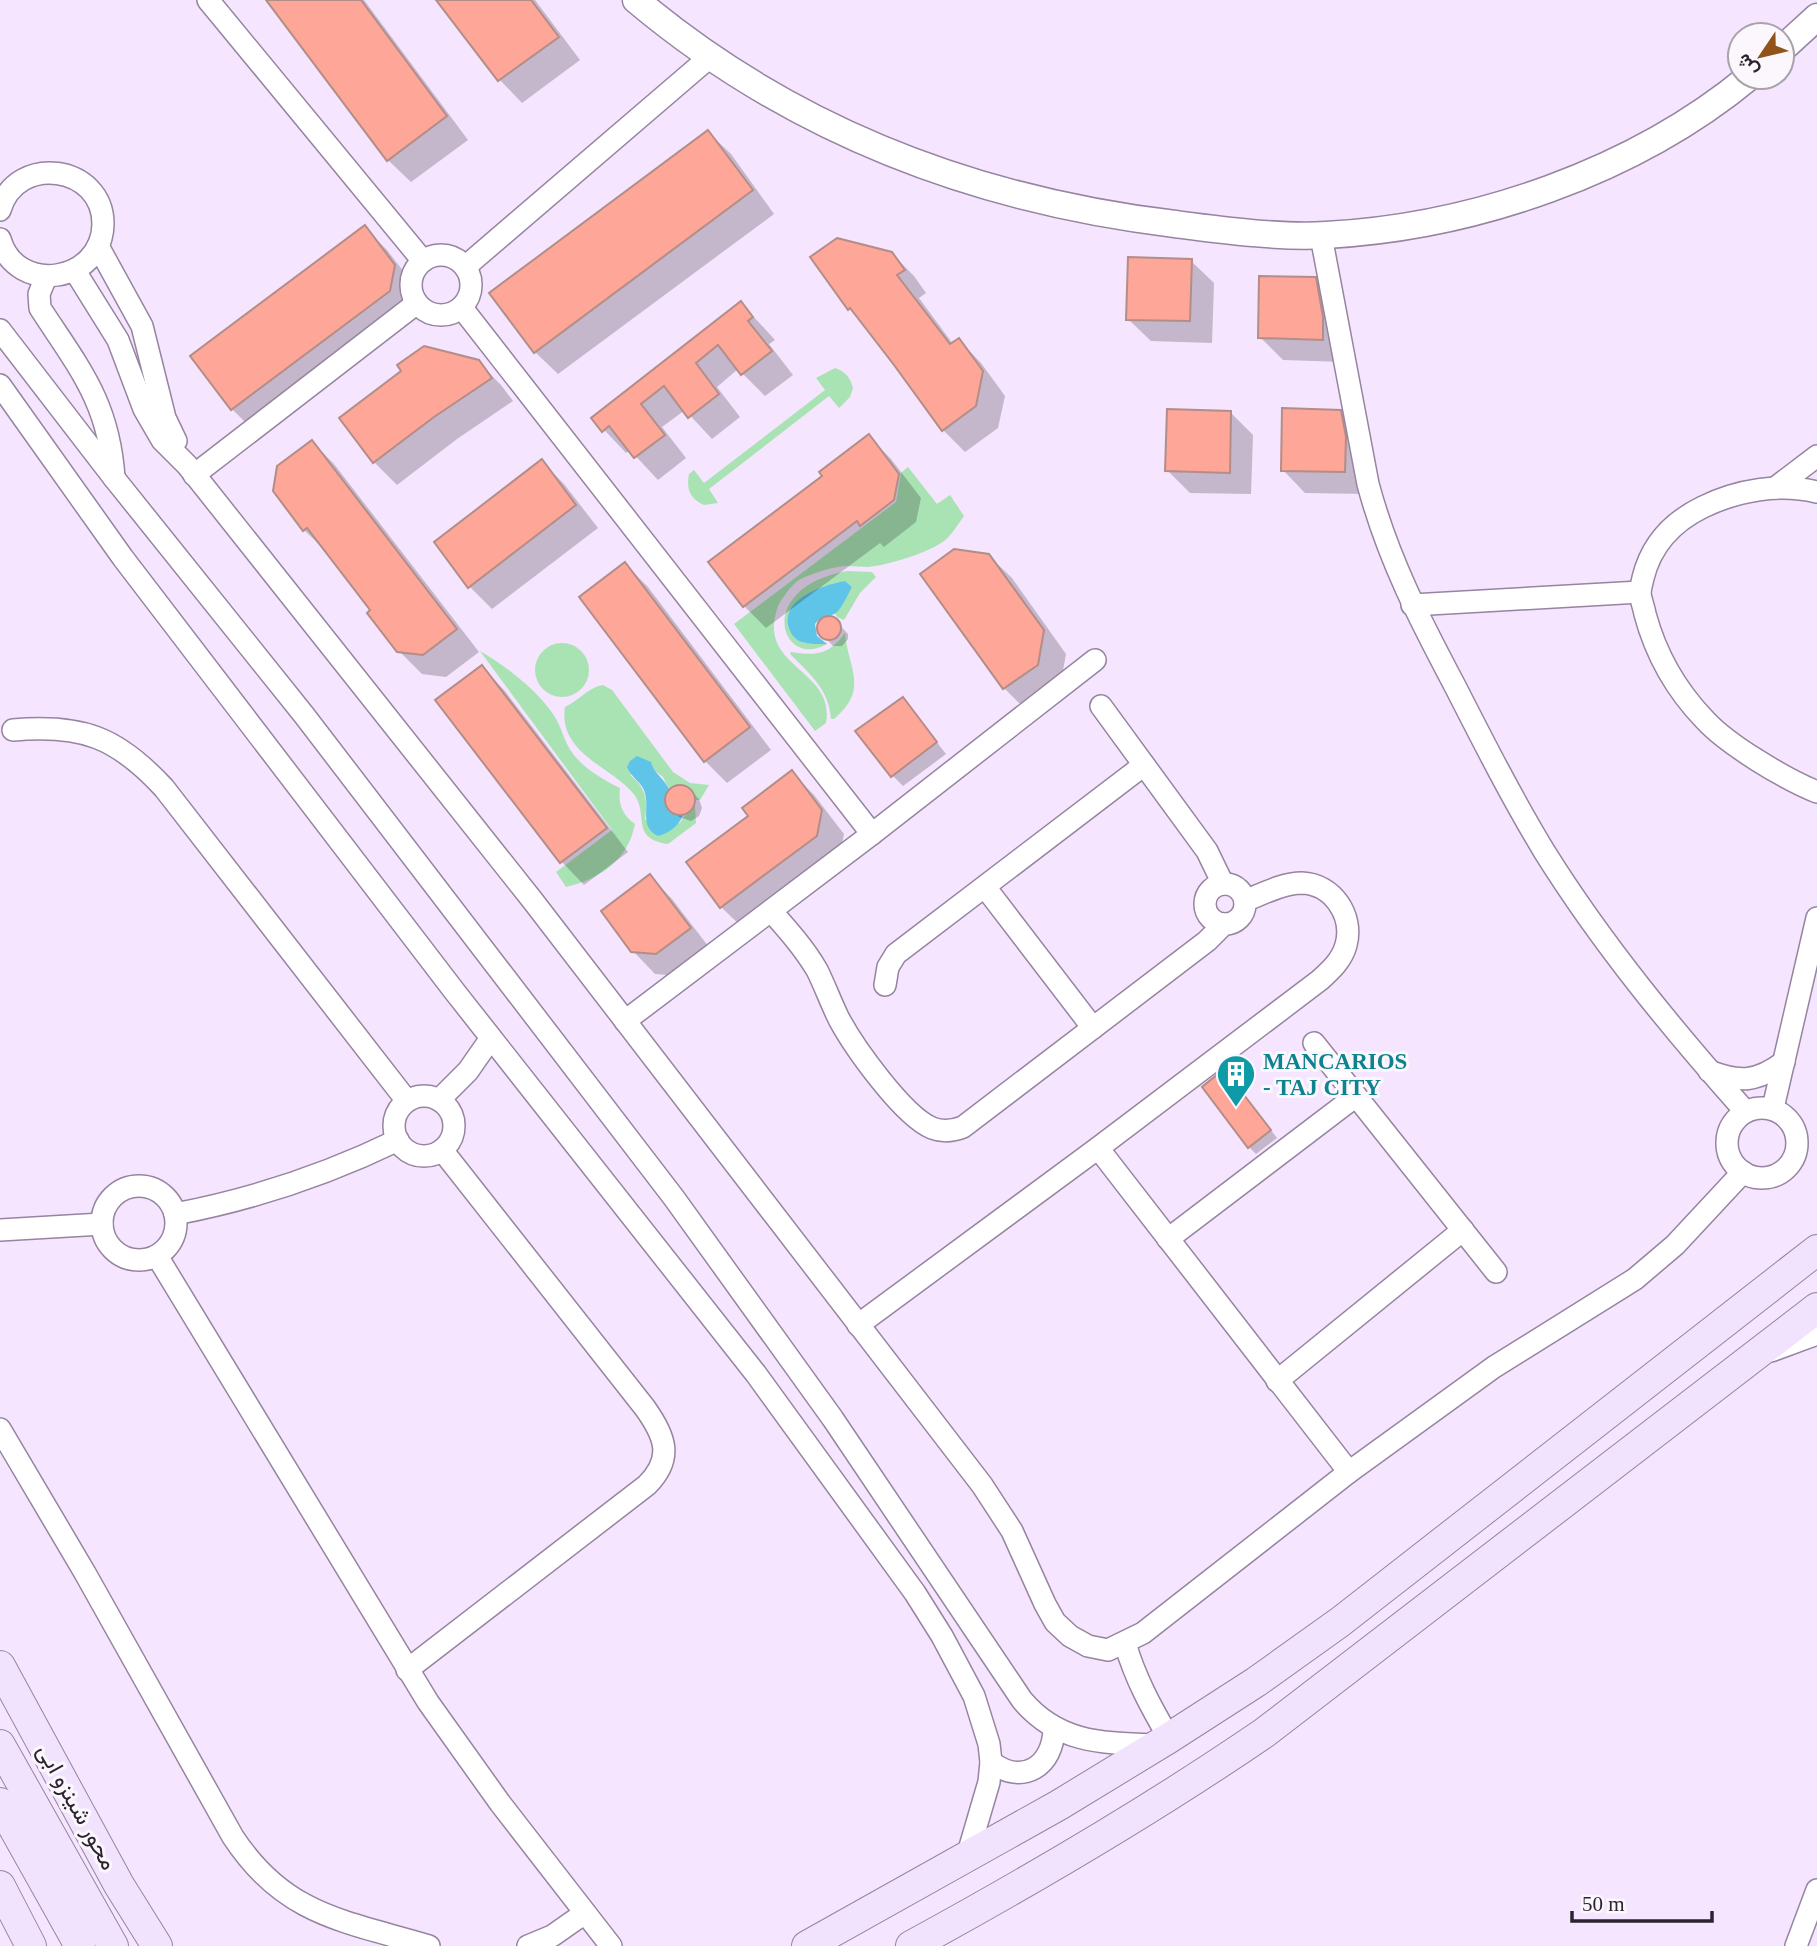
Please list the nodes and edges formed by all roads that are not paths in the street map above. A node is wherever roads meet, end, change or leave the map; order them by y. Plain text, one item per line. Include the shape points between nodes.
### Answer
1 (208, 0) edge
2 (636, 0) edge
3 (1817, 17) edge
4 (1796, 36) edge
5 (711, 57) junction
6 (1730, 91) edge
7 (0, 210) edge
8 (1321, 236) junction
9 (0, 239) edge
10 (98, 246) junction
11 (423, 261) junction
12 (466, 267) junction
13 (75, 271) junction
14 (46, 277) junction
15 (417, 303) junction
16 (462, 308) junction
17 (0, 330) edge
18 (0, 385) edge
19 (1817, 456) edge
20 (190, 470) junction
21 (114, 478) junction
22 (1775, 488) junction
23 (1817, 492) edge
24 (1640, 592) junction
25 (1412, 605) junction
26 (1095, 660) dead end
27 (1101, 706) dead end
28 (13, 730) dead end
29 (1144, 765) junction
30 (1817, 792) edge
31 (872, 834) junction
32 (1223, 884) junction
33 (985, 887) junction
34 (1245, 901) junction
35 (771, 911) junction
36 (1817, 918) edge
37 (1224, 924) junction
38 (885, 985) dead end
39 (625, 1021) junction
40 (1093, 1028) junction
41 (491, 1038) junction
42 (1314, 1043) dead end
43 (1784, 1062) junction
44 (1709, 1070) junction
45 (1356, 1096) junction
46 (439, 1100) junction
47 (407, 1101) junction
48 (1773, 1108) junction
49 (1745, 1111) junction
50 (1808, 1139) edge
51 (398, 1140) junction
52 (1098, 1148) junction
53 (442, 1150) junction
54 (1743, 1172) junction
55 (175, 1214) junction
56 (102, 1224) junction
57 (0, 1230) edge
58 (1463, 1230) junction
59 (1168, 1239) junction
60 (1817, 1250) edge
61 (157, 1256) junction
62 (1496, 1272) dead end
63 (1817, 1308) edge
64 (858, 1325) junction
65 (1817, 1334) edge
66 (1753, 1358) junction
67 (1278, 1381) junction
68 (0, 1429) edge
69 (1349, 1472) junction
70 (1125, 1643) junction
71 (0, 1666) edge
72 (407, 1670) junction
73 (1054, 1729) junction
74 (1163, 1742) junction
75 (0, 1745) edge
76 (991, 1762) junction
77 (0, 1802) edge
78 (967, 1857) junction
79 (0, 1886) edge
80 (1817, 1890) edge
81 (584, 1913) junction
82 (1801, 1942) edge
83 (31, 1946) edge
84 (80, 1946) edge
85 (113, 1946) edge
86 (157, 1946) edge
87 (429, 1946) edge
88 (528, 1946) edge
89 (611, 1946) edge
90 (807, 1946) edge
91 (911, 1946) edge

1 - 11 street
2 - 5 street
3 - 4 street
5 - 8 street via 827,125 906,160 983,186 1151,222
5 - 12 street
6 - 8 street via 1665,134 1576,179 1525,198 1420,225
7 - 10 street via 9,191 31,175 69,175 89,189 101,210
8 - 25 street via 1368,484
9 - 14 street via 15,263
10 - 13 street via 89,261
10 - 20 street via 142,326 165,418
11 - 12 street via 445,255
11 - 15 street via 411,281
12 - 16 street via 472,288
13 - 14 street
13 - 20 street via 118,340 144,410
14 - 21 street via 39,294 40,308 98,400 107,425
15 - 16 street via 426,312 439,315
15 - 20 street
16 - 31 street
17 - 21 street
18 - 41 street via 123,558
19 - 22 street
20 - 39 street
21 - 73 street via 313,726 674,1198 833,1419 1013,1689
22 - 23 street
22 - 24 street via 1727,497 1684,517 1662,537 1647,563
24 - 25 street
24 - 30 street via 1652,640 1674,684 1706,722 1745,751
25 - 44 street via 1545,851 1596,928
26 - 31 street
27 - 29 street
28 - 47 street via 87,734 137,760 164,788
29 - 32 street via 1207,851
29 - 33 street
31 - 35 street
32 - 34 street via 1235,886
32 - 37 street via 1212,888 1205,904 1209,915
33 - 38 street via 896,954
33 - 40 street
34 - 37 street via 1240,918
34 - 52 street via 1290,884 1304,883 1331,894 1346,918 1348,932 1339,960 1320,980
35 - 39 street
35 - 40 street via 818,972 855,1046 904,1105 932,1128 948,1131 963,1127
36 - 43 street
37 - 40 street
39 - 64 street
41 - 46 street
41 - 76 street via 748,1363 915,1593 974,1696
42 - 45 street
43 - 44 street via 1768,1074 1748,1080
43 - 48 street
44 - 49 street
45 - 58 street
45 - 59 street
46 - 47 street via 422,1096
46 - 53 street via 454,1120 453,1137
47 - 51 street via 396,1115
48 - 49 street
48 - 50 street
49 - 54 street via 1734,1121 1727,1149
50 - 54 street via 1779,1174 1757,1178
51 - 53 street via 418,1155
51 - 55 street via 312,1178
52 - 59 street
52 - 64 street
53 - 72 street via 645,1408 660,1432 664,1458 647,1485
54 - 69 street via 1675,1245 1635,1279 1494,1367
55 - 56 street via 160,1193 134,1186 111,1199
55 - 61 street via 171,1243
56 - 57 street
56 - 61 street via 107,1242 120,1256 138,1261
58 - 62 street
58 - 67 street
59 - 67 street
60 - 74 main road via 1340,1622
61 - 72 street
63 - 66 main road
64 - 70 street via 982,1485 1012,1531 1055,1622 1088,1646 1108,1650
65 - 66 street
66 - 91 main road via 1264,1733 1104,1837
67 - 69 street
68 - 87 street via 233,1837 257,1870 287,1896 318,1912
69 - 70 street
70 - 74 street
71 - 86 main road, محور شينزو ابى
72 - 81 street
73 - 74 street via 1088,1740
73 - 76 street via 1049,1753 1031,1770 1006,1771
74 - 78 main road
75 - 85 main road, محور شينزو ابى
76 - 78 street
77 - 84 main road
78 - 90 main road
79 - 83 main road
80 - 82 street
81 - 88 street via 552,1936
81 - 89 street

